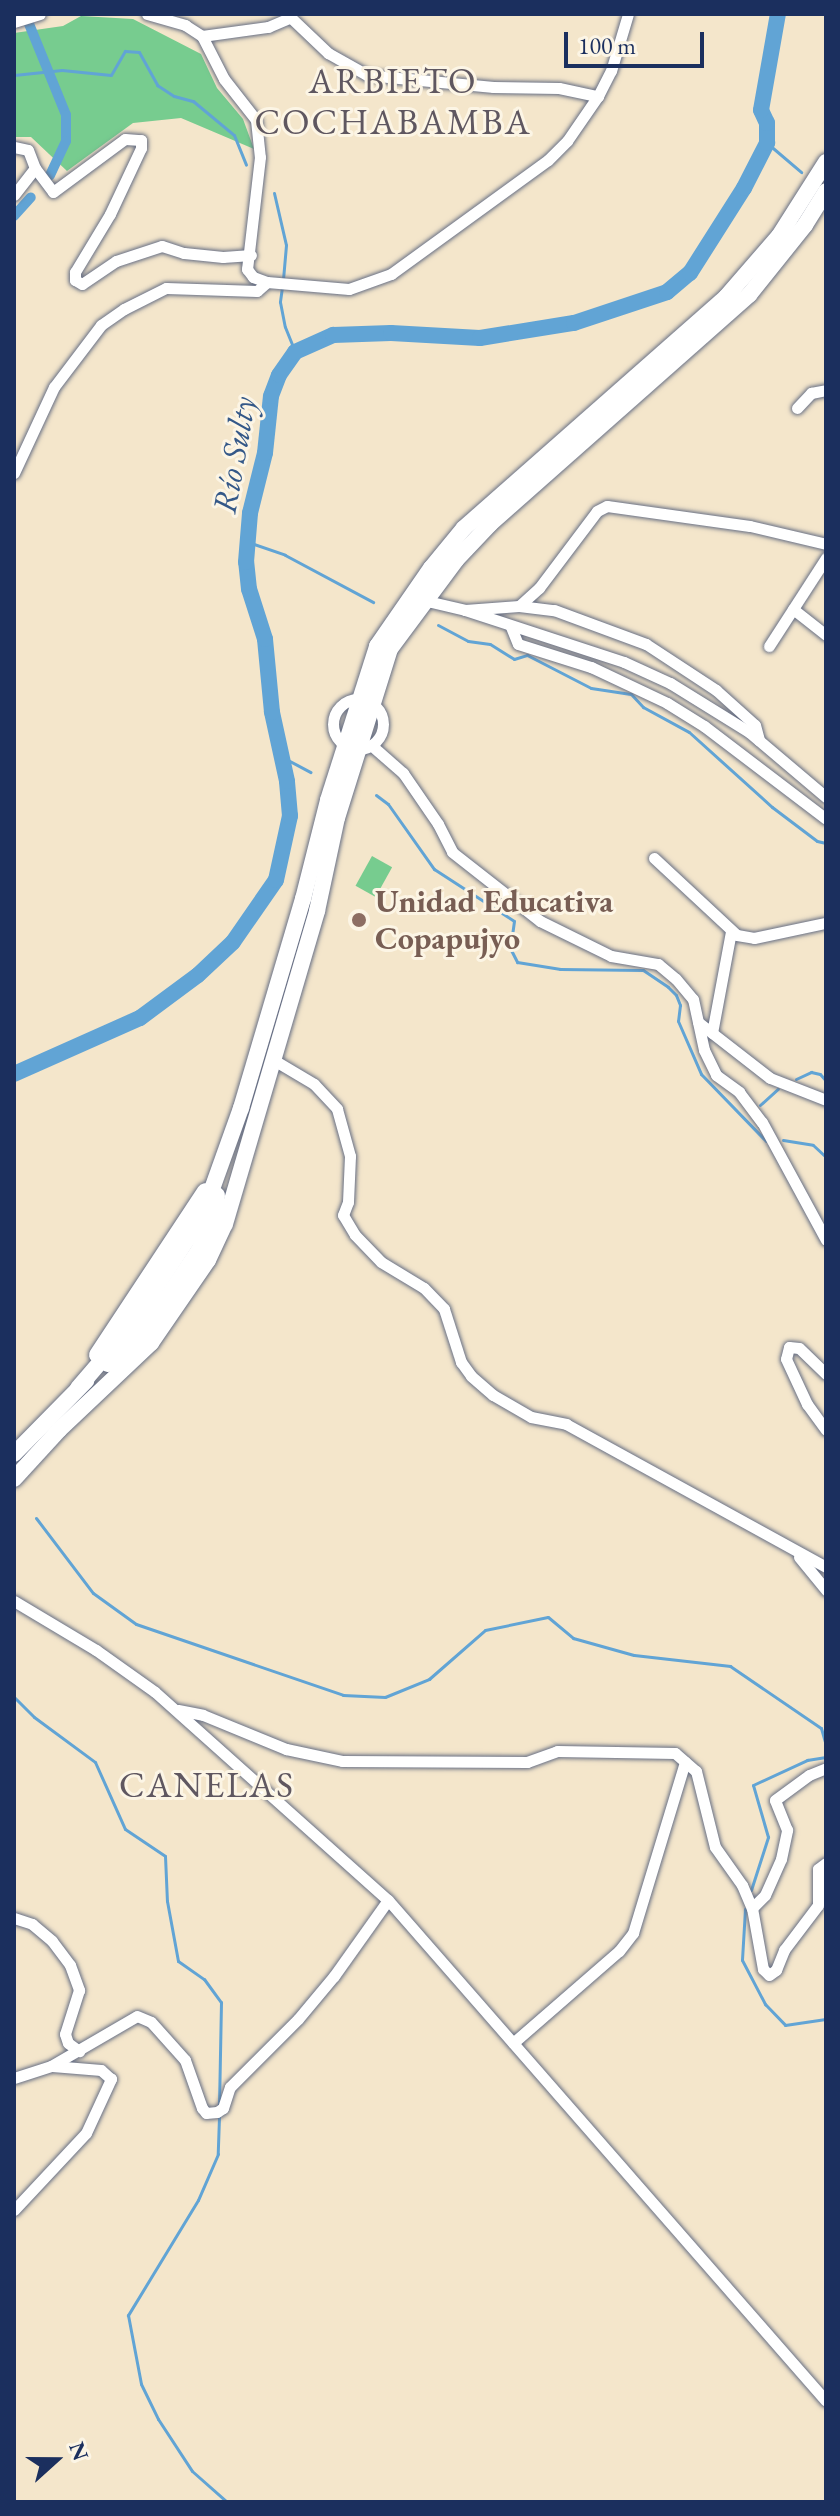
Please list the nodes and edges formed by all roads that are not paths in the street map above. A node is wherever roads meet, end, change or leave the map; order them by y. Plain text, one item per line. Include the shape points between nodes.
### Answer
1 (40, 14) edge
2 (147, 14) edge
3 (628, 14) edge
4 (288, 16) edge
5 (14, 22) edge
6 (202, 36) junction
7 (598, 96) junction
8 (14, 147) edge
9 (826, 162) edge
10 (35, 168) junction
11 (826, 191) edge
12 (14, 195) edge
13 (251, 255) junction
14 (275, 284) junction
15 (826, 390) edge
16 (797, 408) dead end
17 (14, 473) edge
18 (826, 544) edge
19 (826, 558) edge
20 (427, 601) junction
21 (519, 606) junction
22 (793, 609) junction
23 (465, 610) junction
24 (511, 627) junction
25 (826, 635) edge
26 (769, 646) dead end
27 (373, 678) junction
28 (364, 706) junction
29 (759, 740) junction
30 (352, 743) junction
31 (343, 773) junction
32 (826, 797) edge
33 (826, 819) edge
34 (654, 858) dead end
35 (826, 922) edge
36 (731, 931) junction
37 (698, 1022) junction
38 (712, 1033) junction
39 (272, 1059) junction
40 (826, 1100) edge
41 (826, 1240) edge
42 (826, 1374) edge
43 (826, 1430) edge
44 (14, 1454) edge
45 (14, 1479) edge
46 (787, 1545) junction
47 (826, 1567) edge
48 (826, 1590) edge
49 (14, 1601) edge
50 (176, 1710) junction
51 (685, 1762) junction
52 (826, 1768) edge
53 (826, 1863) edge
54 (388, 1900) junction
55 (752, 1908) junction
56 (14, 1918) edge
57 (513, 2043) junction
58 (79, 2051) junction
59 (51, 2066) junction
60 (14, 2078) edge
61 (14, 2210) edge
62 (826, 2401) edge

1 - 5 street
2 - 6 street
3 - 7 street
4 - 6 street via 268,27
4 - 7 street via 328,53 367,75 559,88
6 - 13 street via 224,79 256,120 260,157
7 - 14 street via 548,160 391,274 349,289
8 - 10 street via 28,150
9 - 27 highway via 779,236 726,297 464,528 377,646
10 - 12 street
10 - 13 street via 53,192 125,139 141,140 110,214 75,272 75,280 82,284 116,261 162,246 223,257
11 - 20 highway via 772,268 725,320 519,496 456,560
13 - 14 street via 247,269 253,277
14 - 17 street via 257,291 166,288 101,325 54,387
15 - 16 street via 811,393
18 - 21 street via 750,526 607,506 597,511 539,588
19 - 22 street
20 - 23 street
20 - 27 highway
21 - 23 street
21 - 29 street via 567,613 646,644 716,690 755,725
22 - 25 street
22 - 26 street
23 - 24 street
24 - 29 street via 624,662 705,703
24 - 33 street via 518,644 591,667 667,703
27 - 28 highway
27 - 28 highway
28 - 30 highway
28 - 30 street via 334,717
29 - 32 street
30 - 31 highway
30 - 31 highway
30 - 37 street via 403,773 452,852 540,921 611,956 658,964 693,999
31 - 39 highway via 317,911
31 - 44 highway via 202,1217 127,1331
34 - 36 street
35 - 36 street via 754,938
36 - 38 street
37 - 38 street
37 - 41 street via 716,1075 739,1092 762,1122
38 - 40 street via 770,1078
39 - 45 highway via 225,1224 208,1260 151,1343
39 - 46 street via 314,1084 337,1109 350,1156 343,1215 381,1262 424,1288 444,1309 461,1362 471,1376 531,1417 566,1424
42 - 43 street via 799,1348 789,1347 786,1359
46 - 47 street
46 - 48 street
49 - 50 street via 96,1650
50 - 51 street via 203,1715 286,1749 342,1761 527,1762 571,1751 675,1753
50 - 54 street
51 - 55 street via 696,1771 715,1847
51 - 57 street via 633,1933
52 - 55 street via 775,1800 787,1830 781,1859 765,1895
53 - 55 street via 818,1869 818,1905 769,1975 763,1969
54 - 57 street
54 - 58 street via 334,1976 230,2087 217,2112 202,2108 185,2060 144,2017 129,2018
56 - 58 street via 32,1924 70,1965 79,1990 65,2034
57 - 62 street
58 - 59 street
59 - 60 street
59 - 61 street via 101,2070 111,2079 86,2133

